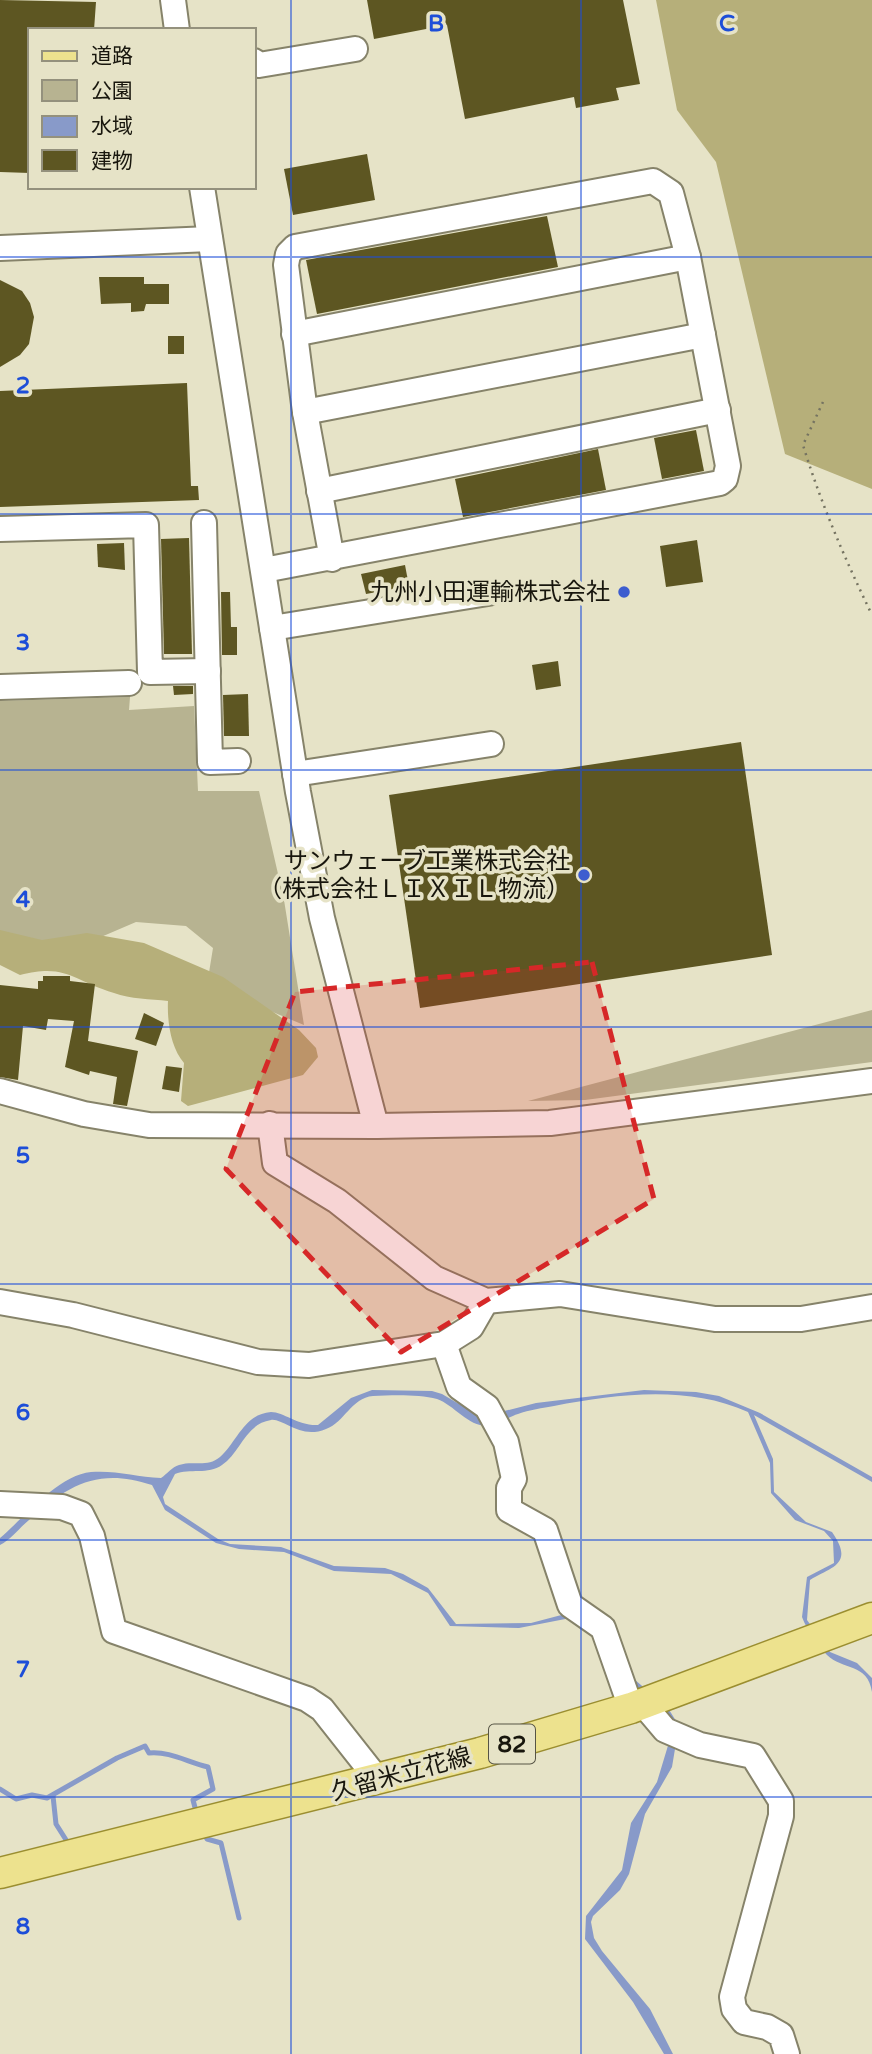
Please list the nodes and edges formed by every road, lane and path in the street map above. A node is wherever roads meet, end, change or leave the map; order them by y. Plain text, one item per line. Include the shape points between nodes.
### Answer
1 (173, 0) edge
2 (177, 28) edge
3 (355, 49) dead end
4 (256, 63) edge
5 (202, 189) edge
6 (210, 239) junction
7 (0, 248) edge
8 (688, 257) junction
9 (294, 334) junction
10 (703, 335) junction
11 (824, 402) dead end
12 (718, 410) junction
13 (305, 412) junction
14 (319, 491) junction
15 (204, 523) dead end
16 (0, 529) edge
17 (332, 559) junction
18 (264, 570) junction
19 (488, 593) dead end
20 (872, 615) edge
21 (272, 628) junction
22 (208, 671) junction
23 (129, 683) dead end
24 (0, 687) edge
25 (491, 744) dead end
26 (238, 761) dead end
27 (295, 774) junction
28 (872, 1081) edge
29 (0, 1091) edge
30 (271, 1124) junction
31 (376, 1126) junction
32 (485, 1301) junction
33 (0, 1302) edge
34 (872, 1307) edge
35 (444, 1344) junction
36 (0, 1504) edge
37 (872, 1618) edge
38 (637, 1706) junction
39 (378, 1780) junction
40 (0, 1873) edge
41 (787, 2054) edge

1 - 2 street
3 - 4 street
5 - 6 street
6 - 7 street
6 - 18 street
8 - 9 street
8 - 9 street via 671,192 653,181 295,247 286,265
8 - 10 street
9 - 13 street
10 - 12 street
10 - 13 street
11 - 20 path via 803,445 821,505
12 - 14 street
12 - 17 street via 728,474 720,484
13 - 14 street
14 - 17 street
15 - 22 street
16 - 22 street via 146,525 150,672
17 - 18 street
18 - 21 street
19 - 21 street
21 - 27 street
22 - 26 street via 210,762
23 - 24 street
25 - 27 street
27 - 31 street via 322,918
28 - 31 street via 550,1122
29 - 30 street via 84,1114 149,1125
30 - 31 street
30 - 32 street via 275,1163 337,1201 435,1278
32 - 34 street via 560,1294 715,1319 801,1319
32 - 35 street via 471,1327
33 - 35 street via 74,1315 258,1362 309,1365
35 - 38 street via 459,1387 486,1406 506,1442 514,1479 509,1488 509,1510 545,1530 571,1606 603,1628
36 - 39 street via 55,1507 81,1514 92,1536 114,1631 307,1699 322,1709
37 - 38 main road, 久留米立花線 / 82
38 - 39 main road, 久留米立花線 / 82
38 - 41 street via 674,1734 753,1756 781,1801 781,1816 732,1997 744,2022 767,2026 781,2035
39 - 40 main road, 久留米立花線 / 82

